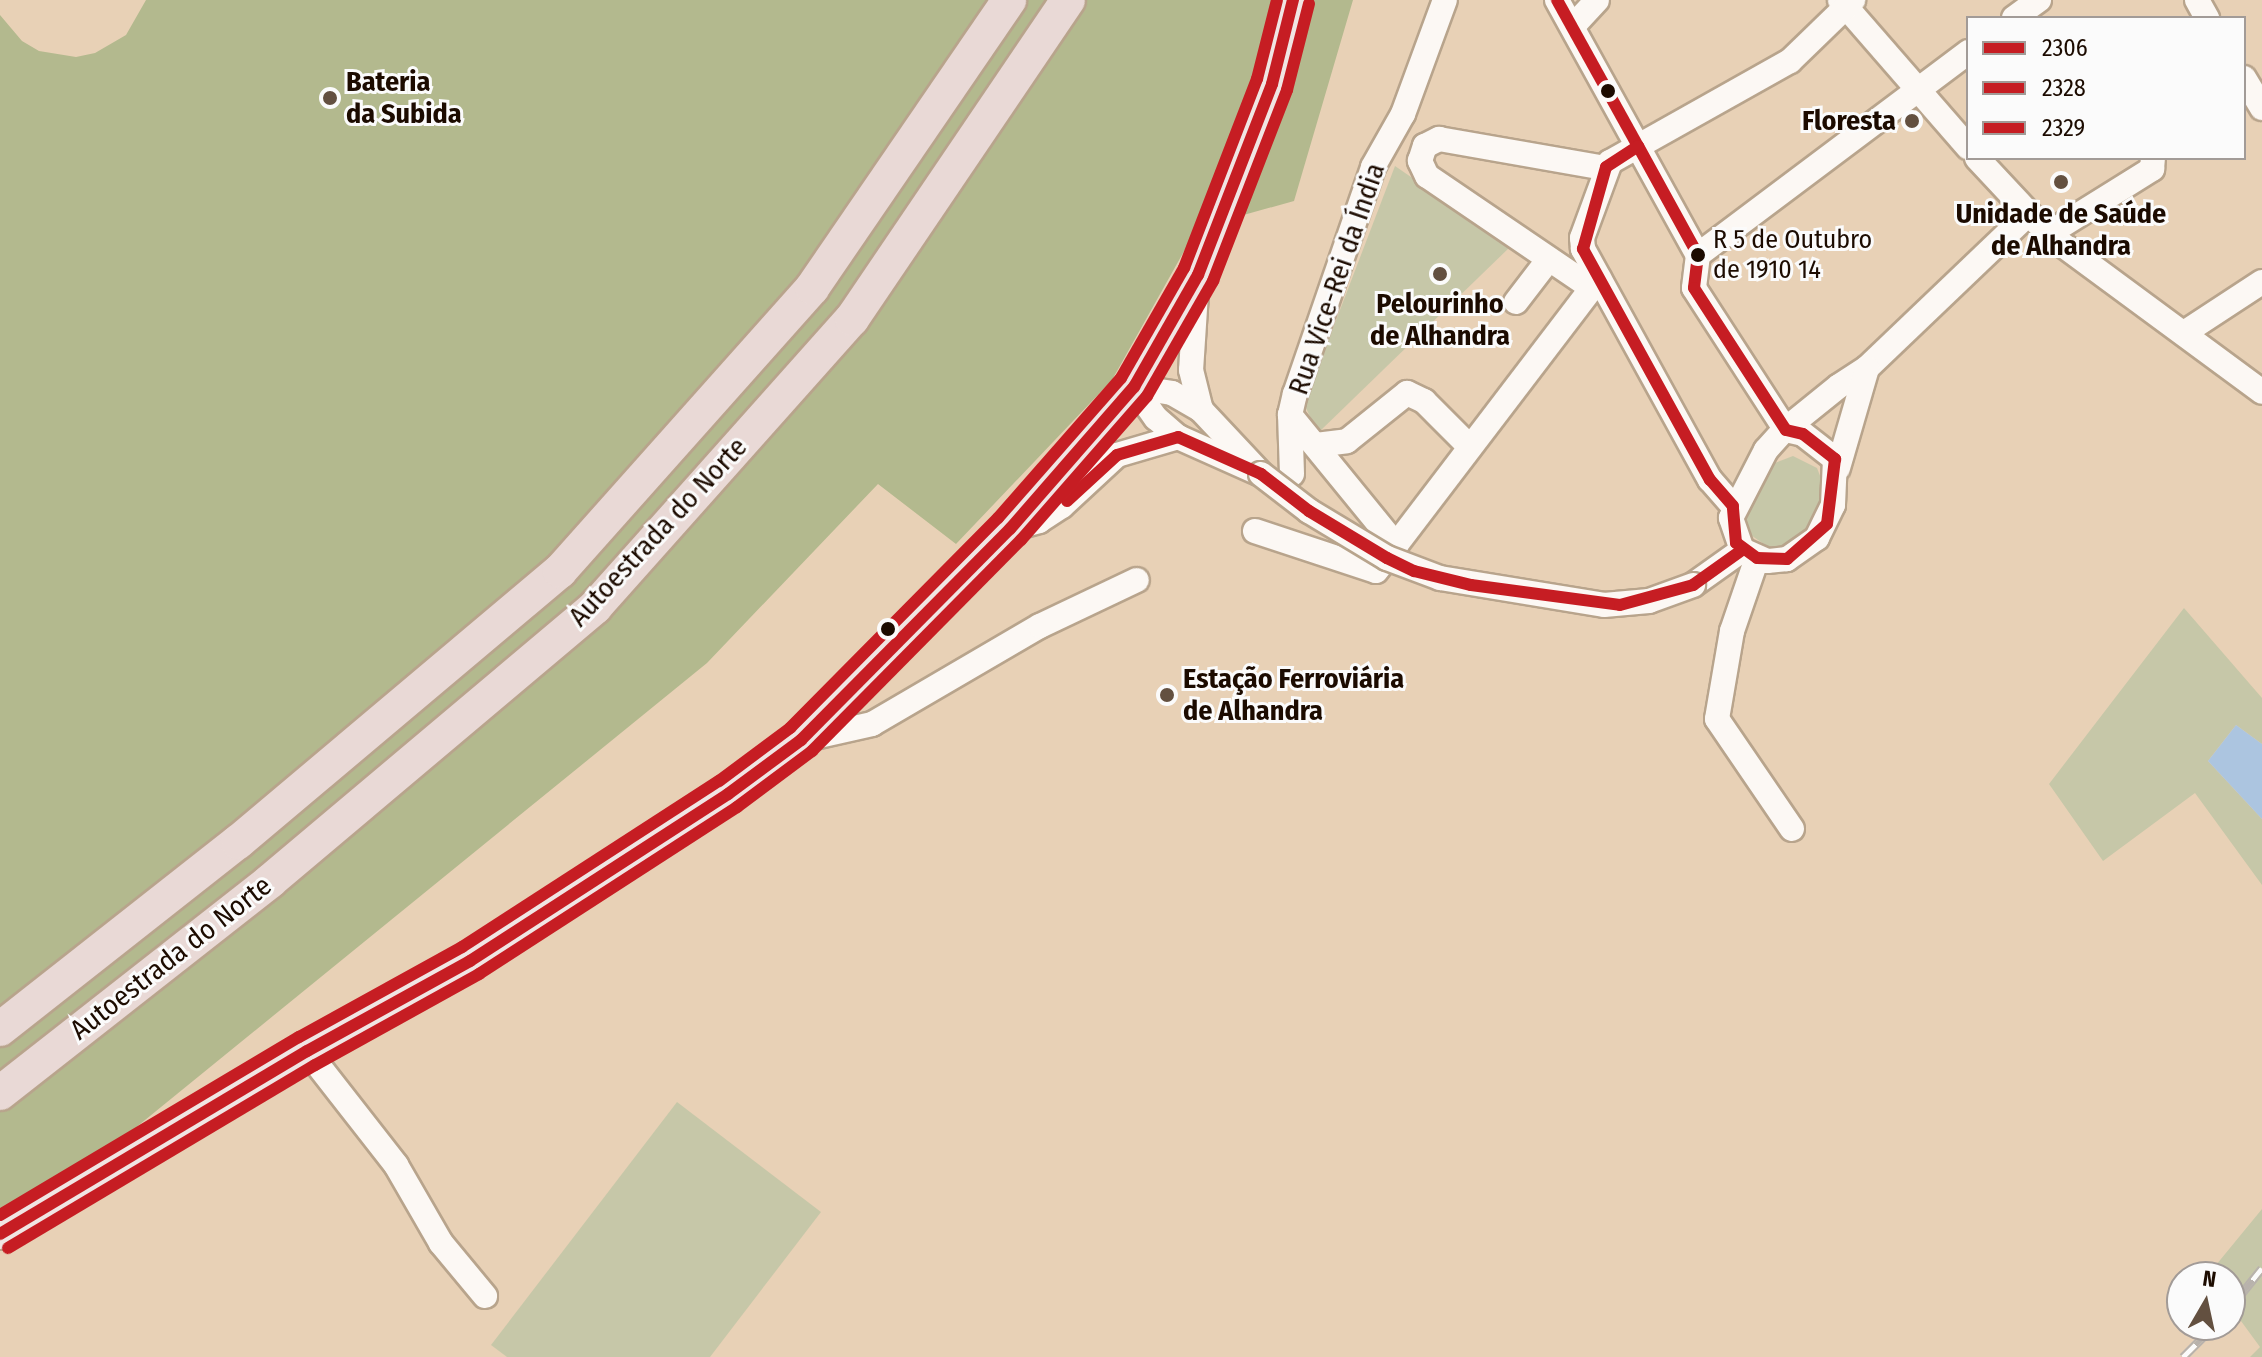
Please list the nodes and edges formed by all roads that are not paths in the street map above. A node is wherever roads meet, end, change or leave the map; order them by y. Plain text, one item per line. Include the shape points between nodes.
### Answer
1 (1009, 0) edge
2 (1068, 0) edge
3 (1293, 0) edge
4 (1445, 0) edge
5 (1557, 0) edge
6 (1597, 0) edge
7 (2039, 0) edge
8 (1847, 3) edge
9 (2017, 16) edge
10 (1573, 26) junction
11 (1966, 53) edge
12 (2246, 81) edge
13 (1917, 88) junction
14 (2262, 108) edge
15 (1966, 145) edge
16 (1638, 146) junction
17 (1979, 160) edge
18 (2153, 164) edge
19 (1605, 168) junction
20 (2027, 215) junction
21 (2048, 234) junction
22 (1698, 255) junction
23 (1549, 259) junction
24 (1198, 275) junction
25 (2262, 282) edge
26 (1596, 284) junction
27 (1516, 302) dead end
28 (2184, 333) junction
29 (1867, 368) junction
30 (1134, 387) junction
31 (2262, 392) edge
32 (1201, 410) junction
33 (1290, 415) junction
34 (1786, 430) junction
35 (1178, 437) junction
36 (1316, 445) junction
37 (1470, 447) junction
38 (1838, 468) junction
39 (1261, 474) junction
40 (1292, 474) dead end
41 (1733, 506) junction
42 (1010, 529) junction
43 (1255, 531) dead end
44 (1396, 545) junction
45 (1749, 554) junction
46 (1137, 580) dead end
47 (801, 740) junction
48 (1792, 829) dead end
49 (0, 1029) edge
50 (307, 1051) junction
51 (0, 1093) edge
52 (0, 1234) edge
53 (485, 1296) dead end

1 - 49 highway, Autoestrada do Norte via 812,288 560,571 238,842
2 - 51 highway, Autoestrada do Norte via 852,319 595,607 270,881
3 - 24 main road via 1272,84
4 - 33 street, Rua Vice-Rei da Índia via 1403,114 1373,167
5 - 10 street
6 - 10 street
7 - 9 street
8 - 13 street
8 - 16 street via 1790,61
10 - 16 street
11 - 13 street
12 - 14 street
13 - 15 street
13 - 22 street
16 - 19 street
16 - 22 street
17 - 20 street
18 - 21 street
19 - 23 street via 1484,144 1439,139 1425,146 1420,166 1427,176
19 - 26 street via 1582,242
20 - 21 street
20 - 29 street
21 - 28 street
22 - 34 street via 1694,288
23 - 26 street
23 - 27 street
24 - 30 main road
24 - 32 street via 1191,370
25 - 28 street
26 - 37 street
26 - 41 street via 1710,480
28 - 31 street
29 - 34 street
29 - 38 street
30 - 32 street via 1172,393
30 - 35 street
30 - 42 main road
32 - 39 street
33 - 36 street
33 - 40 street, Rua Vice-Rei da Índia
34 - 38 street via 1823,446
34 - 41 street via 1766,450
35 - 39 street
35 - 42 street via 1117,455 1062,506 1039,521
36 - 37 street via 1347,441 1407,393 1424,401
36 - 44 street
37 - 44 street
38 - 45 street via 1831,515 1817,538 1787,559
39 - 45 street, bridge via 1309,511 1387,558 1440,578 1604,605 1649,601 1693,585
41 - 45 street via 1732,531
42 - 47 main road
43 - 44 street via 1376,571
45 - 48 street via 1717,719
46 - 47 street via 1040,626 872,724
47 - 50 main road via 728,794 470,961
50 - 52 main road
50 - 53 street via 396,1165 441,1243

